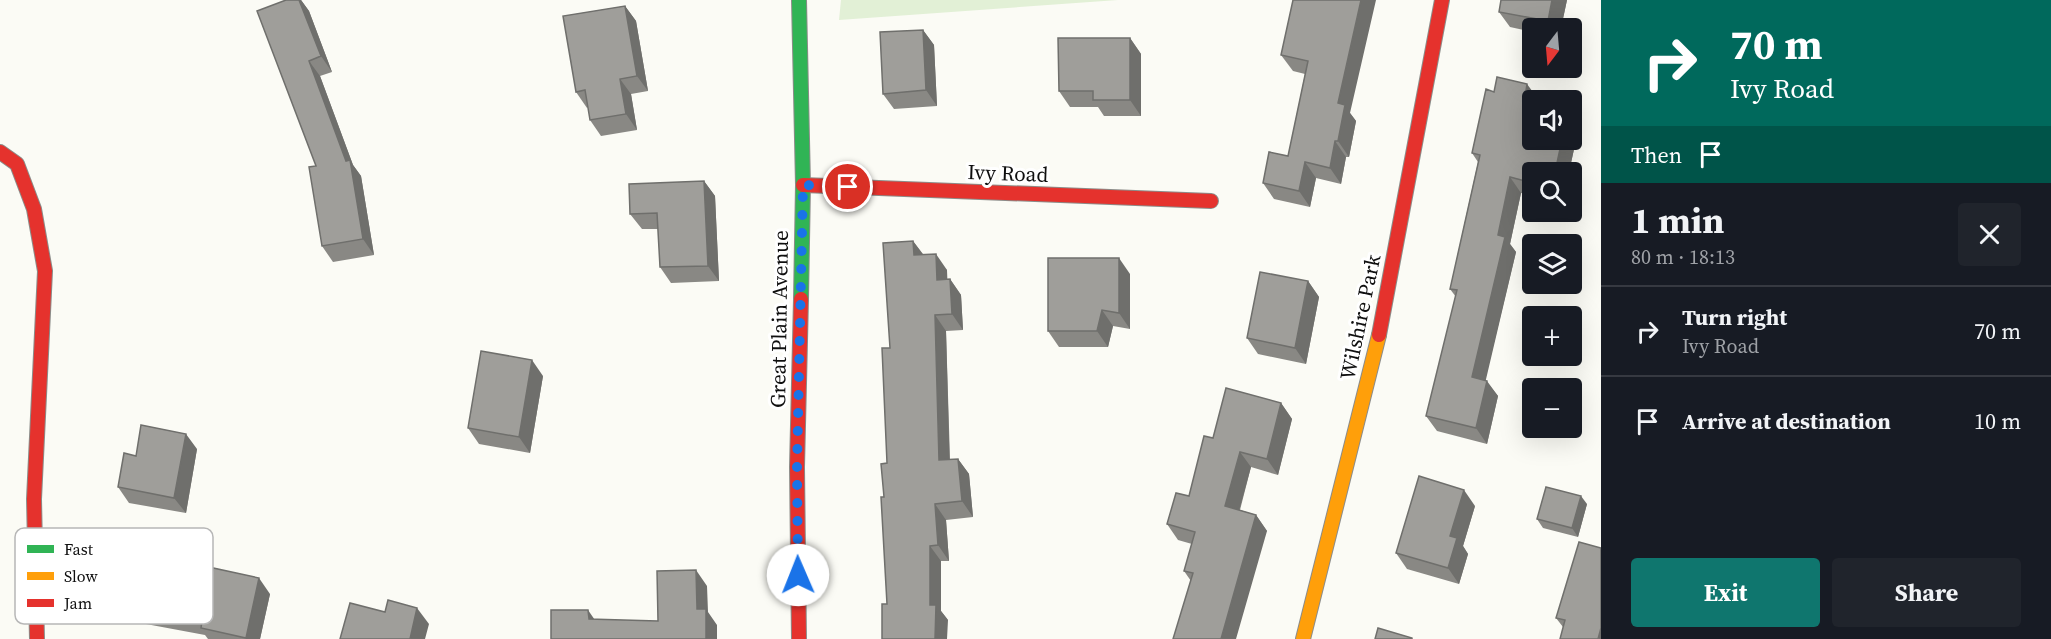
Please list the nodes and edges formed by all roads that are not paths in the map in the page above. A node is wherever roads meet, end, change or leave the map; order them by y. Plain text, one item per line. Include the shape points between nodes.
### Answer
1 (799, 0) edge
2 (1442, 0) edge
3 (0, 152) edge
4 (803, 185) junction
5 (1211, 201) dead end
6 (35, 528) edge
7 (37, 624) edge
8 (37, 639) edge
9 (799, 639) edge
10 (1303, 639) edge

1 - 4 street, Great Plain Avenue
2 - 10 street, Wilshire Park via 1376,351
3 - 6 street via 17,165 26,187 34,209 45,272
4 - 5 street, Ivy Road
4 - 9 street, Great Plain Avenue via 797,467
7 - 8 street

